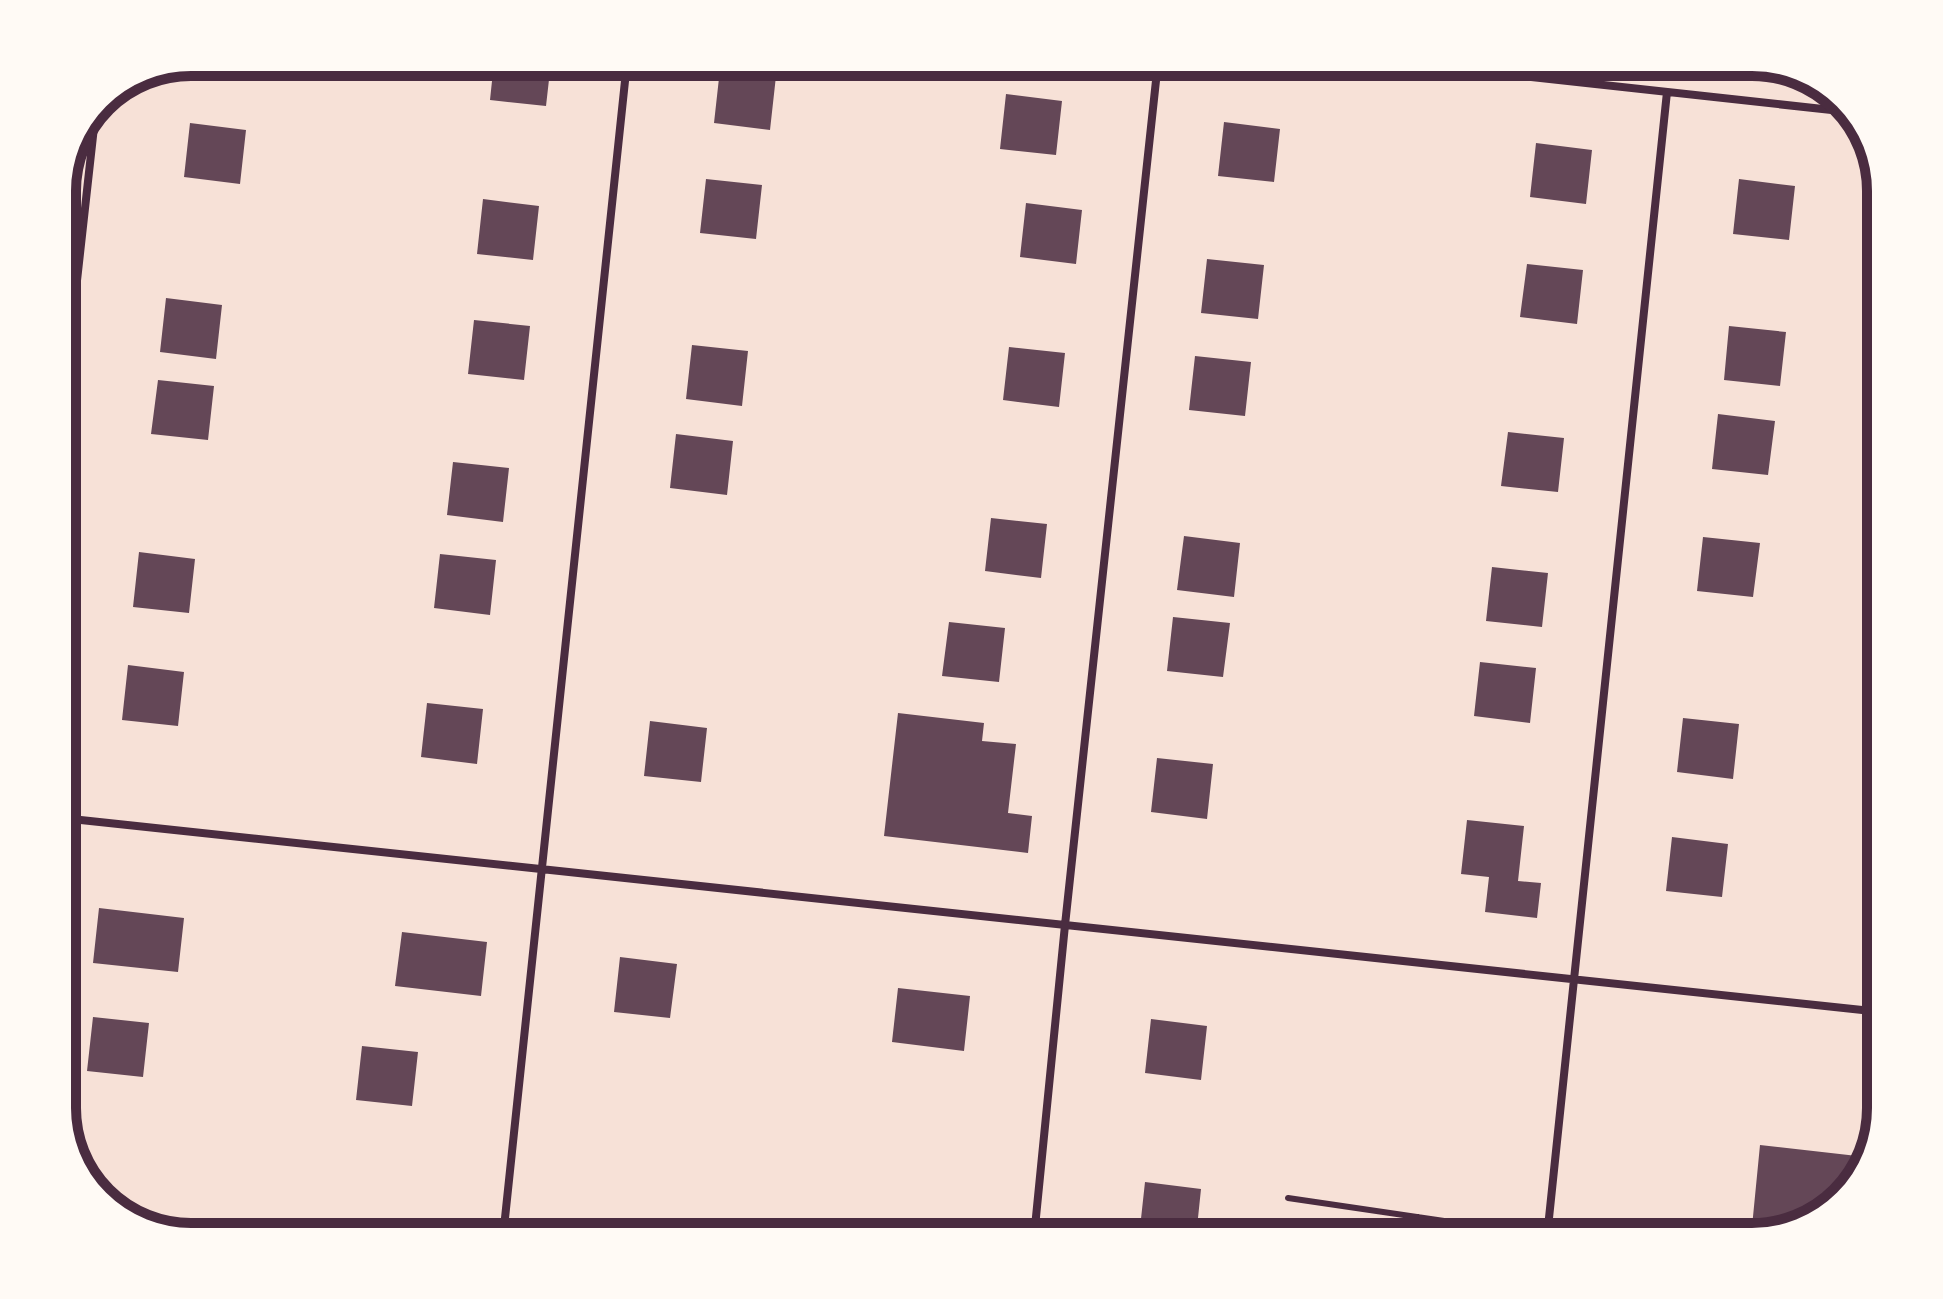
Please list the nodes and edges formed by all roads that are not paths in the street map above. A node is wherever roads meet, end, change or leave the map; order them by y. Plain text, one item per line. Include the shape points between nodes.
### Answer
1 (626, 76) edge
2 (1156, 76) edge
3 (1521, 76) edge
4 (1667, 92) junction
5 (1834, 110) edge
6 (94, 131) edge
7 (76, 290) edge
8 (76, 820) edge
9 (543, 870) junction
10 (1065, 925) junction
11 (1575, 978) junction
12 (1867, 1010) edge
13 (1288, 1198) dead end
14 (1418, 1217) junction
15 (505, 1223) edge
16 (1035, 1223) edge
17 (1417, 1223) edge
18 (1459, 1223) edge
19 (1548, 1223) edge

1 - 9 street
2 - 10 street
3 - 4 street
4 - 5 street
4 - 11 street
6 - 7 street
8 - 9 street
9 - 10 street
9 - 15 street
10 - 11 street
10 - 16 street
11 - 12 street
11 - 19 street
13 - 14 lane
14 - 17 lane
14 - 18 lane

